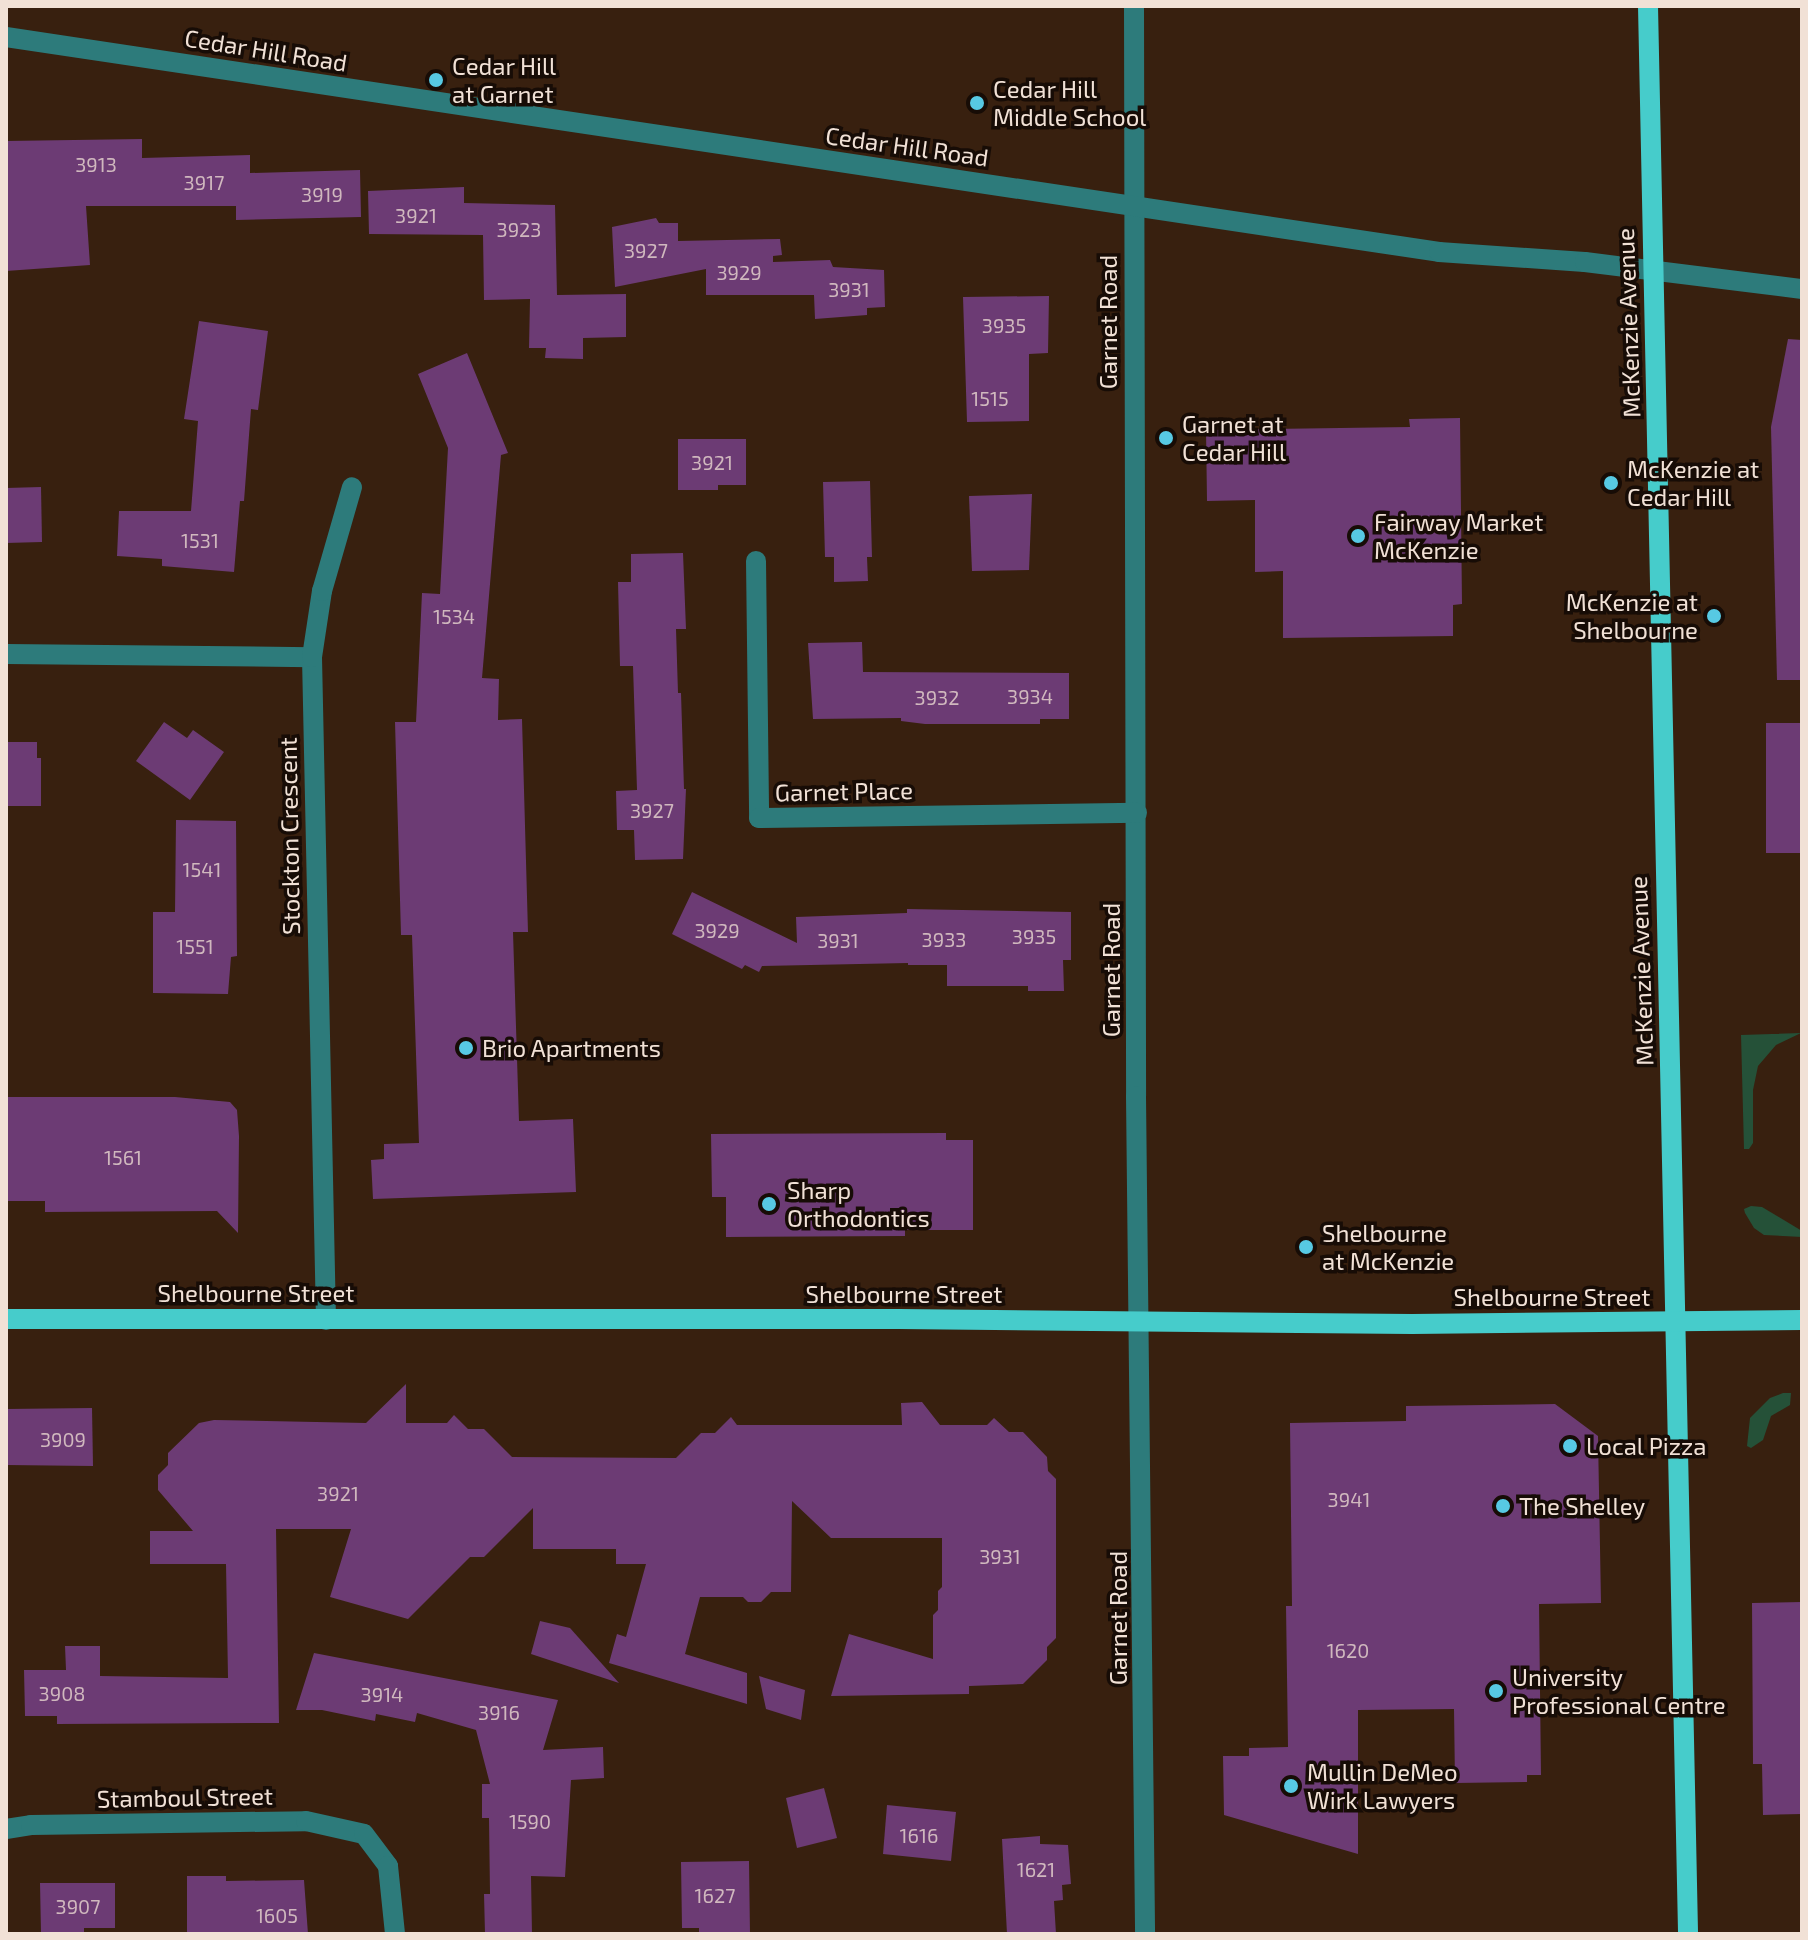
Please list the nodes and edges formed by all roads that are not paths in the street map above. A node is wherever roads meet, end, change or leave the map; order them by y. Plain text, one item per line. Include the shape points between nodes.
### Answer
1 (1134, 6) edge
2 (1648, 6) edge
3 (6, 37) edge
4 (1133, 206) junction
5 (1653, 273) junction
6 (1802, 289) edge
7 (352, 487) dead end
8 (756, 561) dead end
9 (6, 654) edge
10 (312, 657) junction
11 (1137, 813) junction
12 (6, 1319) edge
13 (326, 1320) junction
14 (1802, 1320) edge
15 (1140, 1323) junction
16 (1677, 1323) junction
17 (6, 1829) edge
18 (395, 1934) edge
19 (1145, 1934) edge
20 (1688, 1934) edge

1 - 4 street, Garnet Road
2 - 5 main road, McKenzie Avenue
3 - 4 street, Cedar Hill Road
4 - 5 street, Cedar Hill Road via 1439,252 1585,262
4 - 11 street, Garnet Road
5 - 6 street, Cedar Hill Road
5 - 16 main road, McKenzie Avenue
7 - 10 street, Stockton Crescent via 322,591
8 - 11 street, Garnet Place via 759,818
9 - 10 street
10 - 13 street, Stockton Crescent
11 - 15 street, Garnet Road
12 - 13 main road, Shelbourne Street
13 - 15 main road, Shelbourne Street
14 - 16 main road, Shelbourne Street
15 - 16 main road, Shelbourne Street
15 - 19 street, Garnet Road
16 - 20 main road, McKenzie Avenue
17 - 18 street, Stamboul Street via 306,1821 364,1834 388,1866

